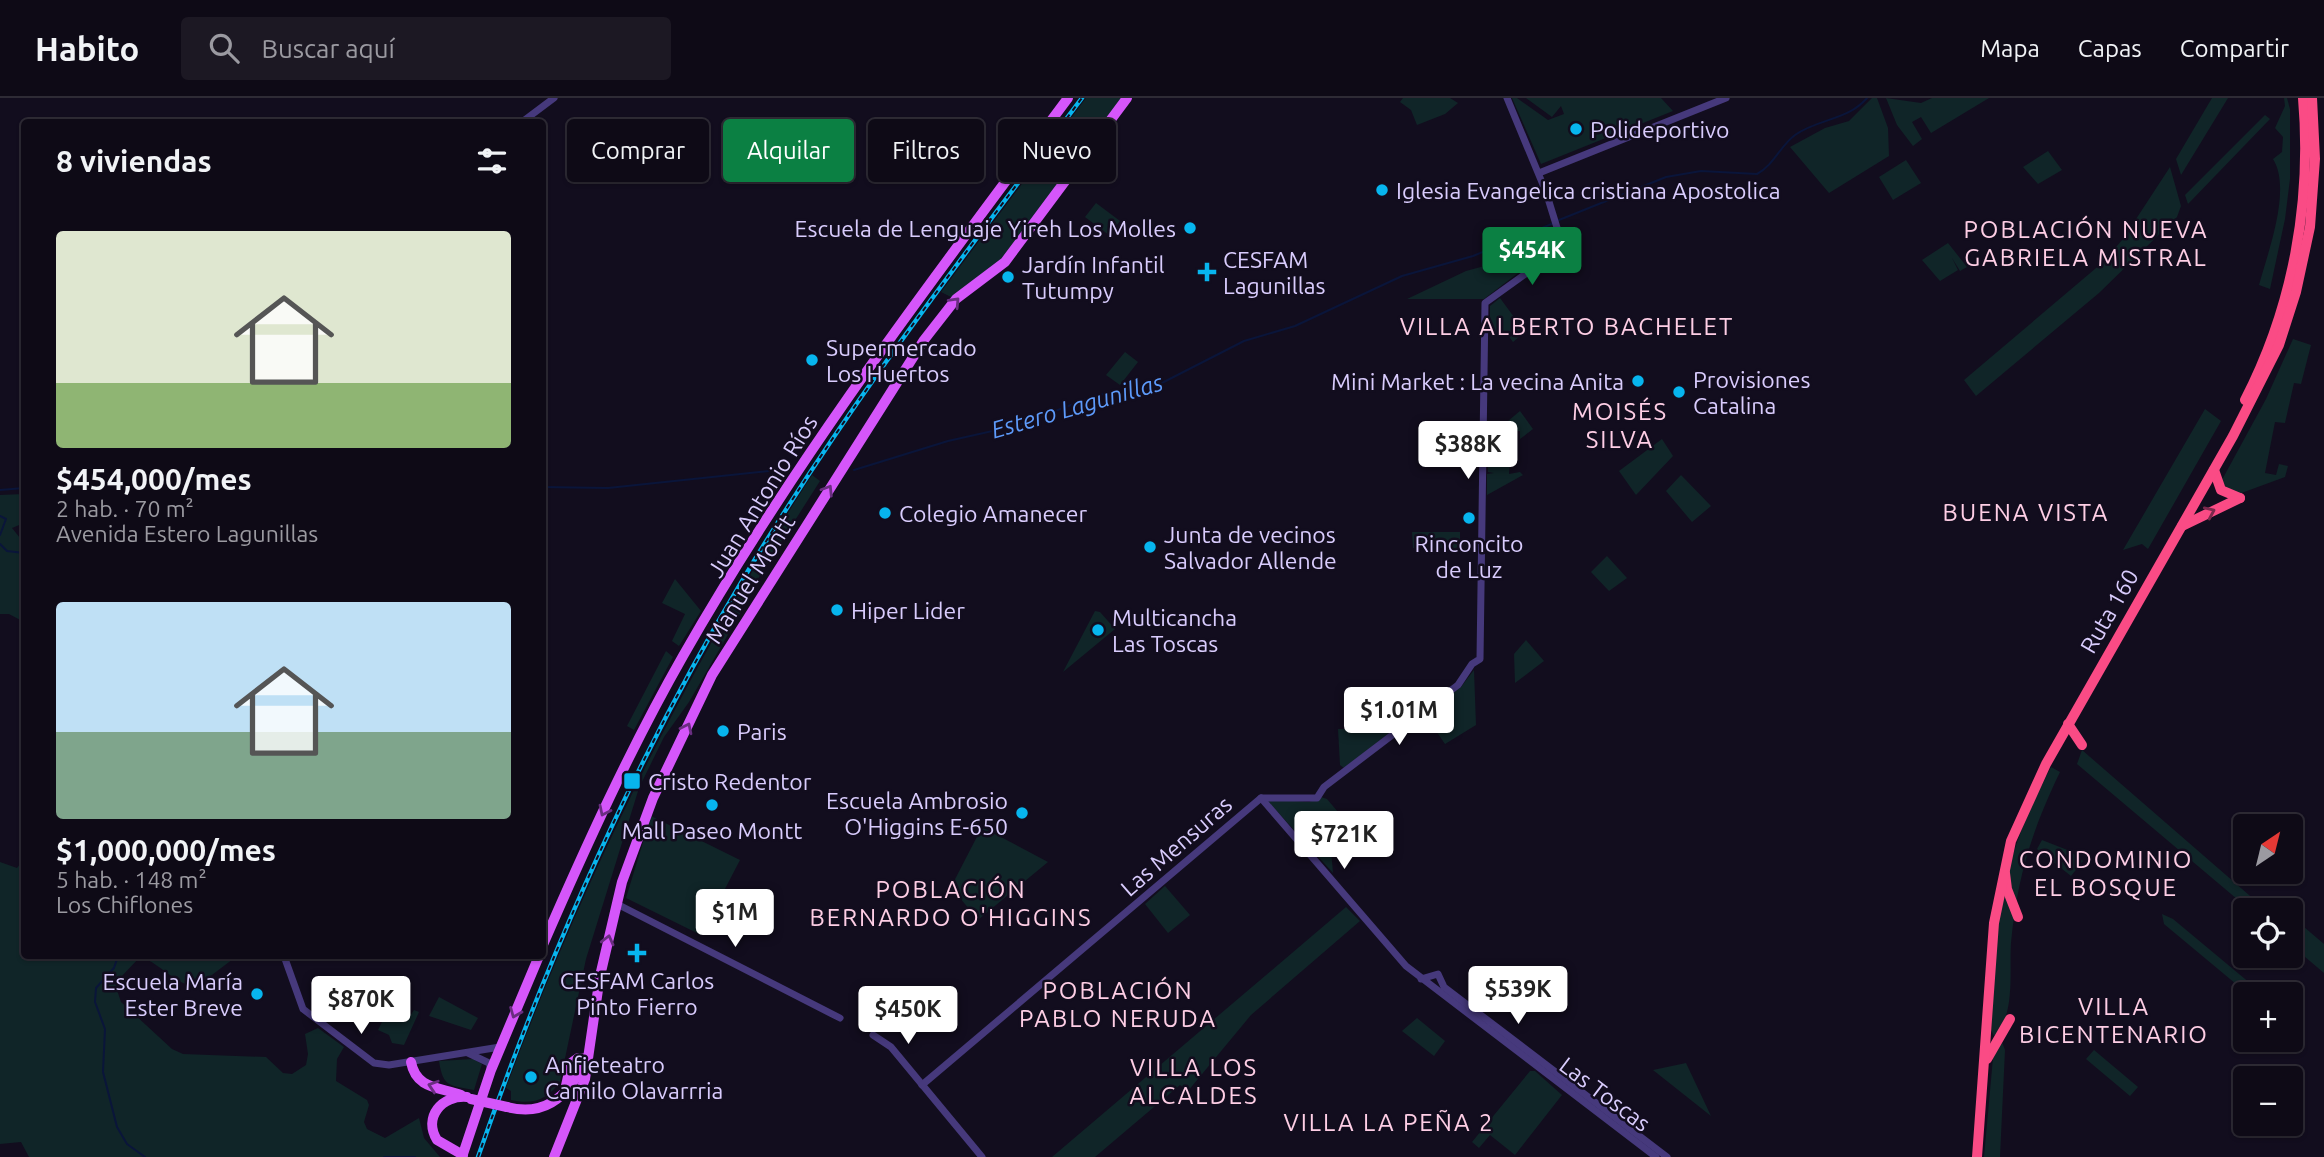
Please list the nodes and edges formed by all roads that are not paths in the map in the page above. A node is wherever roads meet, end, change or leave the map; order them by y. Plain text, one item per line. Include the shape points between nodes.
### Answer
1 (554, 98) edge
2 (1068, 98) edge
3 (1127, 98) edge
4 (1507, 98) edge
5 (1726, 98) edge
6 (2302, 98) edge
7 (2312, 98) edge
8 (526, 119) edge
9 (1539, 173) junction
10 (2214, 470) junction
11 (2181, 527) junction
12 (2068, 724) junction
13 (2082, 745) dead end
14 (1261, 798) junction
15 (2005, 862) junction
16 (617, 904) junction
17 (2018, 917) dead end
18 (546, 938) edge
19 (286, 959) edge
20 (538, 959) edge
21 (1421, 979) junction
22 (841, 1018) dead end
23 (2010, 1019) dead end
24 (873, 1035) dead end
25 (1997, 1040) junction
26 (2009, 1042) dead end
27 (500, 1048) junction
28 (467, 1053) junction
29 (588, 1059) junction
30 (411, 1062) junction
31 (1983, 1069) junction
32 (491, 1070) junction
33 (922, 1085) junction
34 (469, 1098) junction
35 (462, 1156) edge
36 (554, 1157) edge
37 (982, 1157) edge
38 (1656, 1157) edge
39 (1667, 1157) edge
40 (1971, 1157) edge
41 (1978, 1157) edge

1 - 8 street
2 -> 18 main road, Juan Antonio Ríos via 859,382 690,644 601,815
16 -> 3 main road, Manuel Montt via 642,824 705,688 785,559 933,329 959,296 1005,262
4 - 9 street
5 - 9 street
6 - 40 highway, Ruta 160 via 2305,178 2299,236 2284,304 2266,355 2233,422 2035,768 2003,845 1987,926
7 - 10 highway, Ruta 160 via 2314,193 2296,292 2266,374
9 - 14 street via 1563,247 1485,303 1480,659 1458,685 1314,799
10 - 11 highway, Ruta 160
11 -> 10 highway via 2240,498 2221,490
11 - 12 highway, Ruta 160
12 - 13 highway
12 - 15 highway, Ruta 160 via 2027,801
14 - 21 street, Las Toscas
14 - 33 street, Las Mensuras
15 - 17 highway via 2006,885
15 - 31 highway, Ruta 160 via 1994,923
16 - 22 street
29 -> 16 main road, Manuel Montt
19 - 30 street via 298,1002 306,1012 374,1063
20 -> 27 main road
21 - 38 street, Las Toscas
21 - 39 street, Las Toscas via 1438,974 1446,988
23 - 25 highway
24 - 33 street via 891,1047
25 - 26 highway
25 - 31 highway
27 - 28 street
27 - 32 main road
28 - 30 street
28 - 32 street via 489,1063
29 - 34 main road, bridge via 565,1090 539,1109 524,1111
29 - 36 main road, Manuel Montt via 582,1089
34 -> 30 main road via 422,1083
31 - 41 highway, Ruta 160
32 - 35 main road
33 - 37 street
34 - 35 main road via 444,1102 431,1121 437,1140

